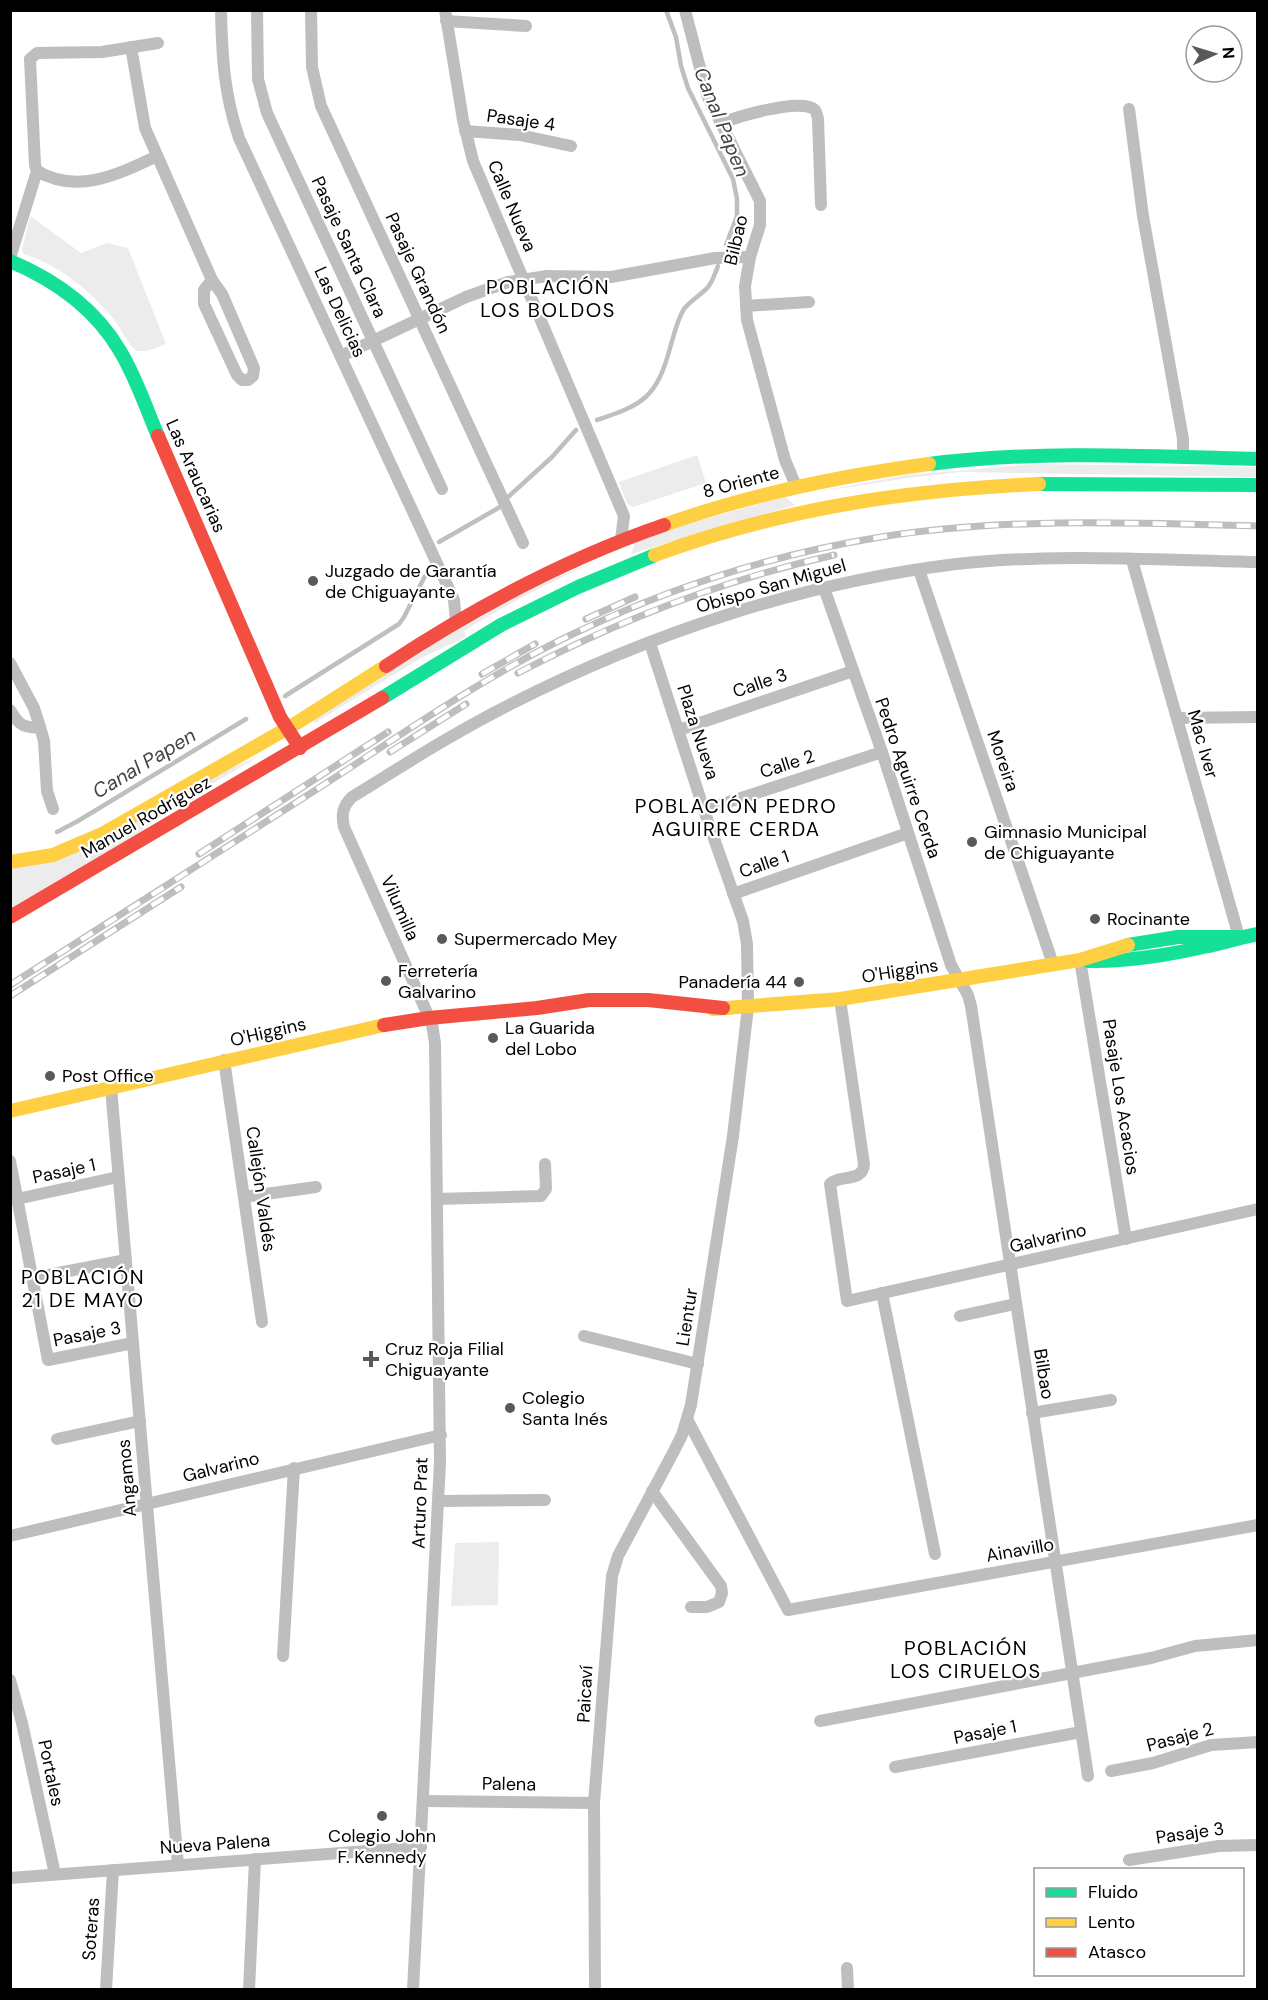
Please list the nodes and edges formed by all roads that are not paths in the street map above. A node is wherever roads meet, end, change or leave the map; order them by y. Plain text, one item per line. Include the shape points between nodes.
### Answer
1 (221, 10) edge
2 (257, 10) edge
3 (311, 10) edge
4 (685, 10) edge
5 (446, 16) edge
6 (526, 26) dead end
7 (158, 43) dead end
8 (131, 47) junction
9 (1129, 109) dead end
10 (720, 124) junction
11 (465, 131) junction
12 (572, 146) dead end
13 (157, 156) junction
14 (37, 171) junction
15 (821, 205) dead end
16 (750, 257) junction
17 (10, 259) edge
18 (523, 278) junction
19 (212, 280) junction
20 (809, 303) dead end
21 (746, 306) junction
22 (419, 319) junction
23 (372, 341) junction
24 (340, 356) junction
25 (1183, 457) junction
26 (1257, 459) edge
27 (1257, 485) edge
28 (796, 486) junction
29 (442, 489) dead end
30 (824, 507) junction
31 (621, 540) junction
32 (523, 543) dead end
33 (1132, 560) junction
34 (1257, 562) edge
35 (919, 570) junction
36 (606, 574) junction
37 (824, 588) junction
38 (456, 621) junction
39 (650, 643) junction
40 (10, 663) edge
41 (853, 671) junction
42 (10, 710) edge
43 (1257, 717) edge
44 (1177, 718) junction
45 (40, 727) junction
46 (287, 728) junction
47 (679, 730) junction
48 (300, 748) junction
49 (882, 752) junction
50 (53, 809) dead end
51 (704, 810) junction
52 (343, 811) joint
53 (908, 833) junction
54 (10, 862) edge
55 (734, 894) junction
56 (10, 917) edge
57 (1257, 934) edge
58 (1239, 937) junction
59 (1080, 960) junction
60 (1053, 964) junction
61 (960, 979) junction
62 (840, 999) junction
63 (748, 1007) junction
64 (429, 1018) junction
65 (224, 1060) junction
66 (111, 1088) junction
67 (10, 1111) edge
68 (10, 1161) edge
69 (546, 1164) dead end
70 (118, 1177) junction
71 (316, 1186) dead end
72 (244, 1197) junction
73 (17, 1199) junction
74 (437, 1199) junction
75 (1257, 1209) edge
76 (1126, 1239) junction
77 (126, 1260) junction
78 (1009, 1265) junction
79 (32, 1278) junction
80 (882, 1293) junction
81 (1015, 1304) junction
82 (960, 1316) dead end
83 (262, 1322) dead end
84 (584, 1336) dead end
85 (133, 1343) junction
86 (698, 1364) junction
87 (1111, 1400) dead end
88 (1032, 1413) junction
89 (687, 1419) junction
90 (140, 1421) junction
91 (441, 1435) junction
92 (57, 1440) dead end
93 (294, 1468) junction
94 (652, 1491) junction
95 (545, 1500) dead end
96 (439, 1501) junction
97 (147, 1503) junction
98 (1257, 1526) edge
99 (10, 1536) edge
100 (935, 1554) dead end
101 (1055, 1562) junction
102 (691, 1607) dead end
103 (1257, 1640) edge
104 (284, 1656) dead end
105 (1072, 1673) junction
106 (10, 1680) edge
107 (820, 1721) dead end
108 (1082, 1732) junction
109 (1257, 1742) edge
110 (895, 1767) dead end
111 (1111, 1771) dead end
112 (1088, 1776) dead end
113 (424, 1801) junction
114 (594, 1803) junction
115 (1257, 1845) edge
116 (422, 1847) junction
117 (255, 1859) junction
118 (1128, 1860) dead end
119 (178, 1865) junction
120 (113, 1870) junction
121 (55, 1874) junction
122 (10, 1878) edge
123 (847, 1968) dead end
124 (106, 1989) edge
125 (249, 1989) edge
126 (413, 1989) edge
127 (596, 1989) edge
128 (848, 1989) edge

1 - 24 street, Las Delicias via 223,78 239,138
2 - 23 street, Pasaje Santa Clara via 258,79 267,113
3 - 22 street, Pasaje Grandón via 312,67 321,106
4 - 10 street, Bilbao via 704,84
5 - 6 street
5 - 11 street, Calle Nueva
7 - 8 street
8 - 13 street via 145,128
8 - 14 street via 77,54 41,52 33,56 29,63
9 - 25 street
10 - 15 street via 781,107 808,107 816,111
10 - 16 street, Bilbao via 760,201 760,225
11 - 12 street, Pasaje 4 via 520,135
11 - 18 street, Calle Nueva via 477,172
13 - 14 street via 116,175 89,181 64,180
13 - 19 street
14 - 17 street
16 - 18 street via 715,258 611,277
16 - 21 street, Bilbao
17 - 46 main road, Las Araucarias via 75,297 96,317 121,352
18 - 22 street via 480,290
18 - 31 street, Calle Nueva via 624,516
19 - 19 street via 204,290 204,304 237,375 248,380 254,368
20 - 21 street
21 - 28 street, Bilbao via 775,429
22 - 23 street
22 - 32 street, Pasaje Grandón
23 - 24 street
23 - 29 street, Pasaje Santa Clara
24 - 38 street, Las Delicias via 454,600
25 - 26 main road, 8 Oriente
25 - 28 main road, 8 Oriente via 987,459 880,471
27 - 30 main road via 1021,483 926,491
28 - 30 main road via 807,500
28 - 31 main road, 8 Oriente via 710,509
30 - 36 main road via 714,535
31 - 36 main road via 618,559
31 - 38 main road, 8 Oriente via 539,576
33 - 34 street, Obispo San Miguel
33 - 35 street, Obispo San Miguel via 1025,560
33 - 44 street, Mac Iver
35 - 37 street, Obispo San Miguel
35 - 60 street, Moreira
36 - 48 main road via 481,636
37 - 39 street, Obispo San Miguel
37 - 41 street, Pedro Aguirre Cerda
38 - 46 main road, 8 Oriente
39 - 47 street, Plaza Nueva
39 - 52 street, Obispo San Miguel via 536,691 478,721 352,797
40 - 45 street
41 - 47 street, Calle 3
41 - 49 street, Pedro Aguirre Cerda
42 - 45 street via 21,725
43 - 44 street
44 - 58 street, Mac Iver
45 - 50 street via 47,791
46 - 48 main road, Las Araucarias
46 - 54 main road, Manuel Rodríguez via 86,842 53,855
47 - 51 street, Plaza Nueva
48 - 56 main road, Manuel Rodríguez
49 - 51 street, Calle 2
49 - 53 street, Pedro Aguirre Cerda
51 - 55 street, Plaza Nueva
52 - 64 street, Vilumilla via 344,827
53 - 55 street, Calle 1
53 - 61 street, Pedro Aguirre Cerda via 951,965
55 - 63 street, Plaza Nueva via 747,938
57 - 58 main road, O'Higgins
58 - 59 main road, O'Higgins via 1210,946 1115,962
59 - 60 main road, O'Higgins
59 - 76 street, Pasaje Los Acacios
60 - 61 main road, O'Higgins
61 - 62 main road, O'Higgins
61 - 78 street, Bilbao via 971,1006
62 - 63 main road, O'Higgins
62 - 80 street, Galvarino via 864,1164 858,1176 830,1184 846,1301
63 - 64 main road, O'Higgins via 612,1000
63 - 86 street, Lientur via 733,1136
64 - 65 main road, O'Higgins
64 - 74 street, Arturo Prat via 435,1053
65 - 66 main road, O'Higgins
65 - 72 street, Callejón Valdés
66 - 67 main road, O'Higgins
66 - 70 street, Angamos
68 - 73 street
69 - 74 street via 546,1189 541,1196
70 - 73 street, Pasaje 1
70 - 77 street, Angamos
71 - 72 street
72 - 83 street, Callejón Valdés
73 - 79 street
74 - 91 street, Arturo Prat
75 - 76 street, Galvarino
76 - 78 street, Galvarino
77 - 79 street
77 - 85 street, Angamos
78 - 80 street, Galvarino
78 - 81 street, Bilbao
79 - 85 street, Pasaje 3 via 48,1360
80 - 100 street
81 - 82 street
81 - 88 street, Bilbao
84 - 86 street
85 - 90 street, Angamos
86 - 89 street, Lientur
87 - 88 street
88 - 101 street, Bilbao
89 - 94 street, Paicaví
89 - 101 street, Ainavillo via 788,1610
90 - 92 street
90 - 97 street, Angamos
91 - 93 street, Galvarino
91 - 96 street, Arturo Prat
93 - 97 street, Galvarino
93 - 104 street
94 - 102 street via 721,1586 719,1602
94 - 114 street, Paicaví via 618,1556 612,1576
95 - 96 street
96 - 113 street, Arturo Prat
97 - 99 street, Galvarino
97 - 119 street, Angamos
98 - 101 street, Ainavillo
101 - 105 street, Bilbao
103 - 105 street via 1196,1646
105 - 107 street
105 - 108 street, Bilbao
106 - 121 street, Portales
108 - 110 street, Pasaje 1
108 - 112 street, Bilbao
109 - 111 street, Pasaje 2 via 1211,1745
113 - 114 street, Palena
113 - 116 street, Arturo Prat
114 - 127 street, Paicaví
115 - 118 street, Pasaje 3 via 1219,1846
116 - 117 street, Nueva Palena
116 - 126 street, Arturo Prat
117 - 119 street, Nueva Palena
117 - 125 street
119 - 120 street, Nueva Palena
120 - 121 street, Nueva Palena
120 - 124 street, Soteras
121 - 122 street, Nueva Palena
123 - 128 street

